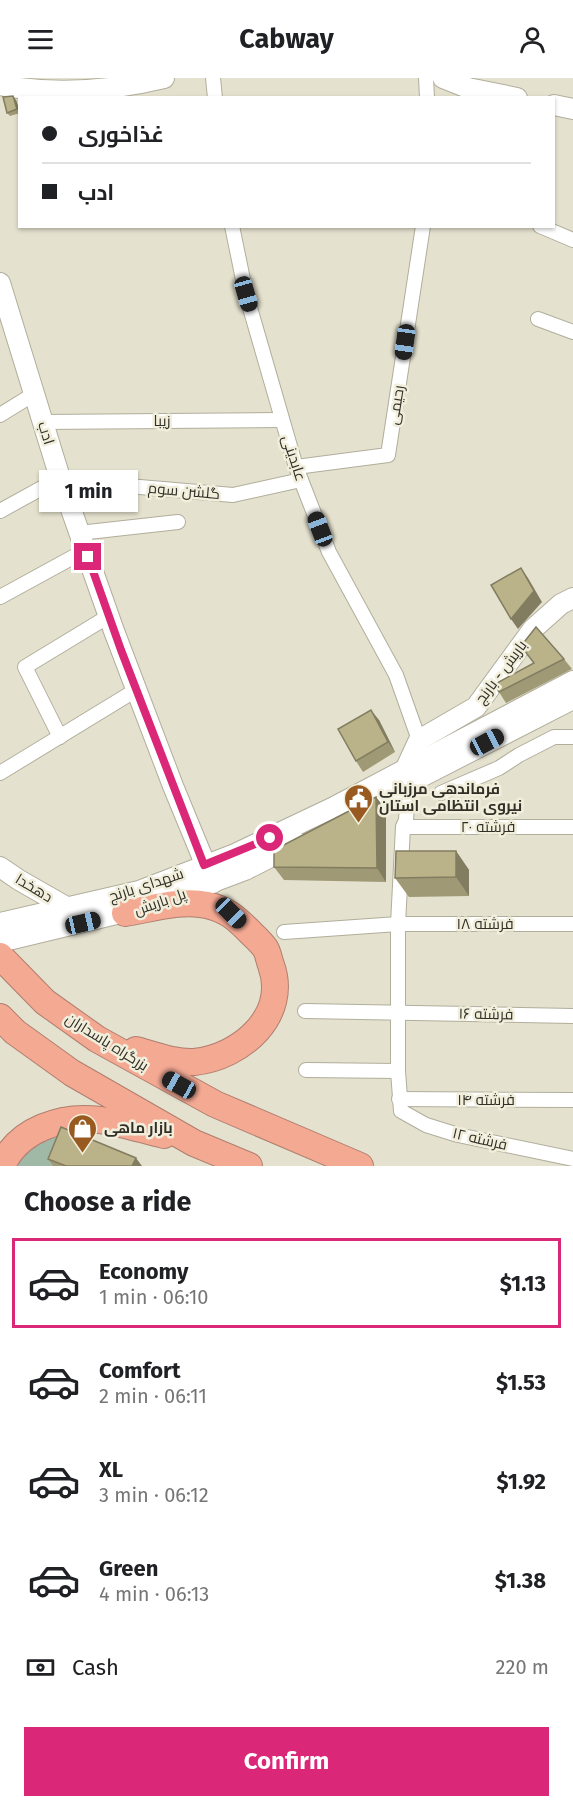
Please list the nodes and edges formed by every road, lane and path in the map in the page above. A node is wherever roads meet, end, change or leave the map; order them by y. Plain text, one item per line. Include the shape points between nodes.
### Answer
1 (164, 78) edge
2 (213, 78) edge
3 (426, 78) edge
4 (443, 78) edge
5 (0, 85) edge
6 (30, 90) junction
7 (215, 96) edge
8 (426, 96) edge
9 (507, 96) edge
10 (0, 101) edge
11 (555, 105) edge
12 (573, 109) edge
13 (232, 228) edge
14 (423, 228) edge
15 (545, 228) edge
16 (573, 240) edge
17 (0, 283) edge
18 (5, 318) edge
19 (538, 319) dead end
20 (573, 332) edge
21 (34, 394) junction
22 (0, 415) edge
23 (282, 420) junction
24 (42, 422) junction
25 (296, 467) junction
26 (60, 478) junction
27 (301, 480) junction
28 (69, 504) junction
29 (0, 511) edge
30 (178, 522) dead end
31 (82, 542) junction
32 (0, 597) edge
33 (573, 598) edge
34 (109, 616) junction
35 (573, 681) edge
36 (136, 690) junction
37 (573, 699) edge
38 (60, 737) junction
39 (573, 737) edge
40 (419, 740) junction
41 (406, 768) junction
42 (0, 773) edge
43 (441, 793) dead end
44 (407, 805) dead end
45 (403, 827) junction
46 (573, 827) edge
47 (204, 865) junction
48 (0, 867) edge
49 (213, 883) junction
50 (68, 908) junction
51 (125, 913) junction
52 (0, 922) edge
53 (398, 924) junction
54 (573, 924) edge
55 (284, 932) dead end
56 (0, 942) edge
57 (0, 956) edge
58 (305, 1011) dead end
59 (398, 1012) junction
60 (573, 1016) edge
61 (0, 1017) edge
62 (97, 1039) junction
63 (306, 1070) dead end
64 (398, 1071) junction
65 (399, 1099) junction
66 (573, 1100) edge
67 (195, 1143) junction
68 (573, 1159) edge
69 (2, 1166) edge
70 (249, 1166) edge
71 (360, 1166) edge

1 - 6 main road via 123,86
2 - 7 street
3 - 8 street
4 - 9 main road
5 - 6 main road
6 - 10 main road
11 - 12 main road
13 - 23 street, عابدینی via 246,294
14 - 25 street, رحیمی via 388,455
15 - 16 street
17 - 18 main road, ادب
18 - 21 main road, ادب
19 - 20 street
21 - 22 street
21 - 24 main road, ادب
23 - 24 street, زیبا
23 - 25 street, عابدینی
24 - 26 main road, ادب
25 - 27 street, عابدینی
26 - 28 main road, ادب
26 - 29 street
27 - 28 street, گلشن سوم via 233,495 128,486
27 - 40 street, عابدینی via 329,552 396,675
28 - 31 main road, ادب
30 - 31 street
31 - 32 street
31 - 34 main road, ادب
33 - 40 main road, باریش - بارنج via 534,629 476,706
34 - 36 main road, ادب
34 - 38 street via 25,667
35 - 41 main road, شهدای بارنج
36 - 38 street
36 - 47 main road, ادب
37 - 49 main road via 433,770 368,808
38 - 42 street
39 - 43 street via 554,737 499,768
40 - 41 main road
41 - 47 main road, شهدای بارنج via 305,822
44 - 45 street
45 - 46 street, ۲۰ فرشته
45 - 53 street
47 - 49 main road, ادب
47 - 50 main road, شهدای بارنج via 139,891
48 - 50 main road, دهخدا
49 - 51 main road, پل باریش
50 - 52 main road, شهدای بارنج
51 - 56 main road, پل باریش
51 - 62 highway via 180,904 205,905 231,913 265,948 276,978 272,1004 262,1026 242,1045 209,1059 192,1062 164,1058
53 - 54 street, ۱۸ فرشته
53 - 55 street, ۱۸ فرشته
53 - 59 street
57 - 62 highway, بزرگراه پاسداران via 45,1002
58 - 59 street, ۱۶ فرشته
59 - 60 street, ۱۶ فرشته
59 - 64 street
61 - 67 highway via 72,1073
62 - 71 highway, بزرگراه پاسداران via 214,1104
63 - 64 street
64 - 65 street
65 - 66 street, ۱۴ فرشته
65 - 68 street, ۱۲ فرشته via 401,1111 426,1125
67 - 69 highway via 99,1120 65,1120 21,1139
67 - 70 highway

